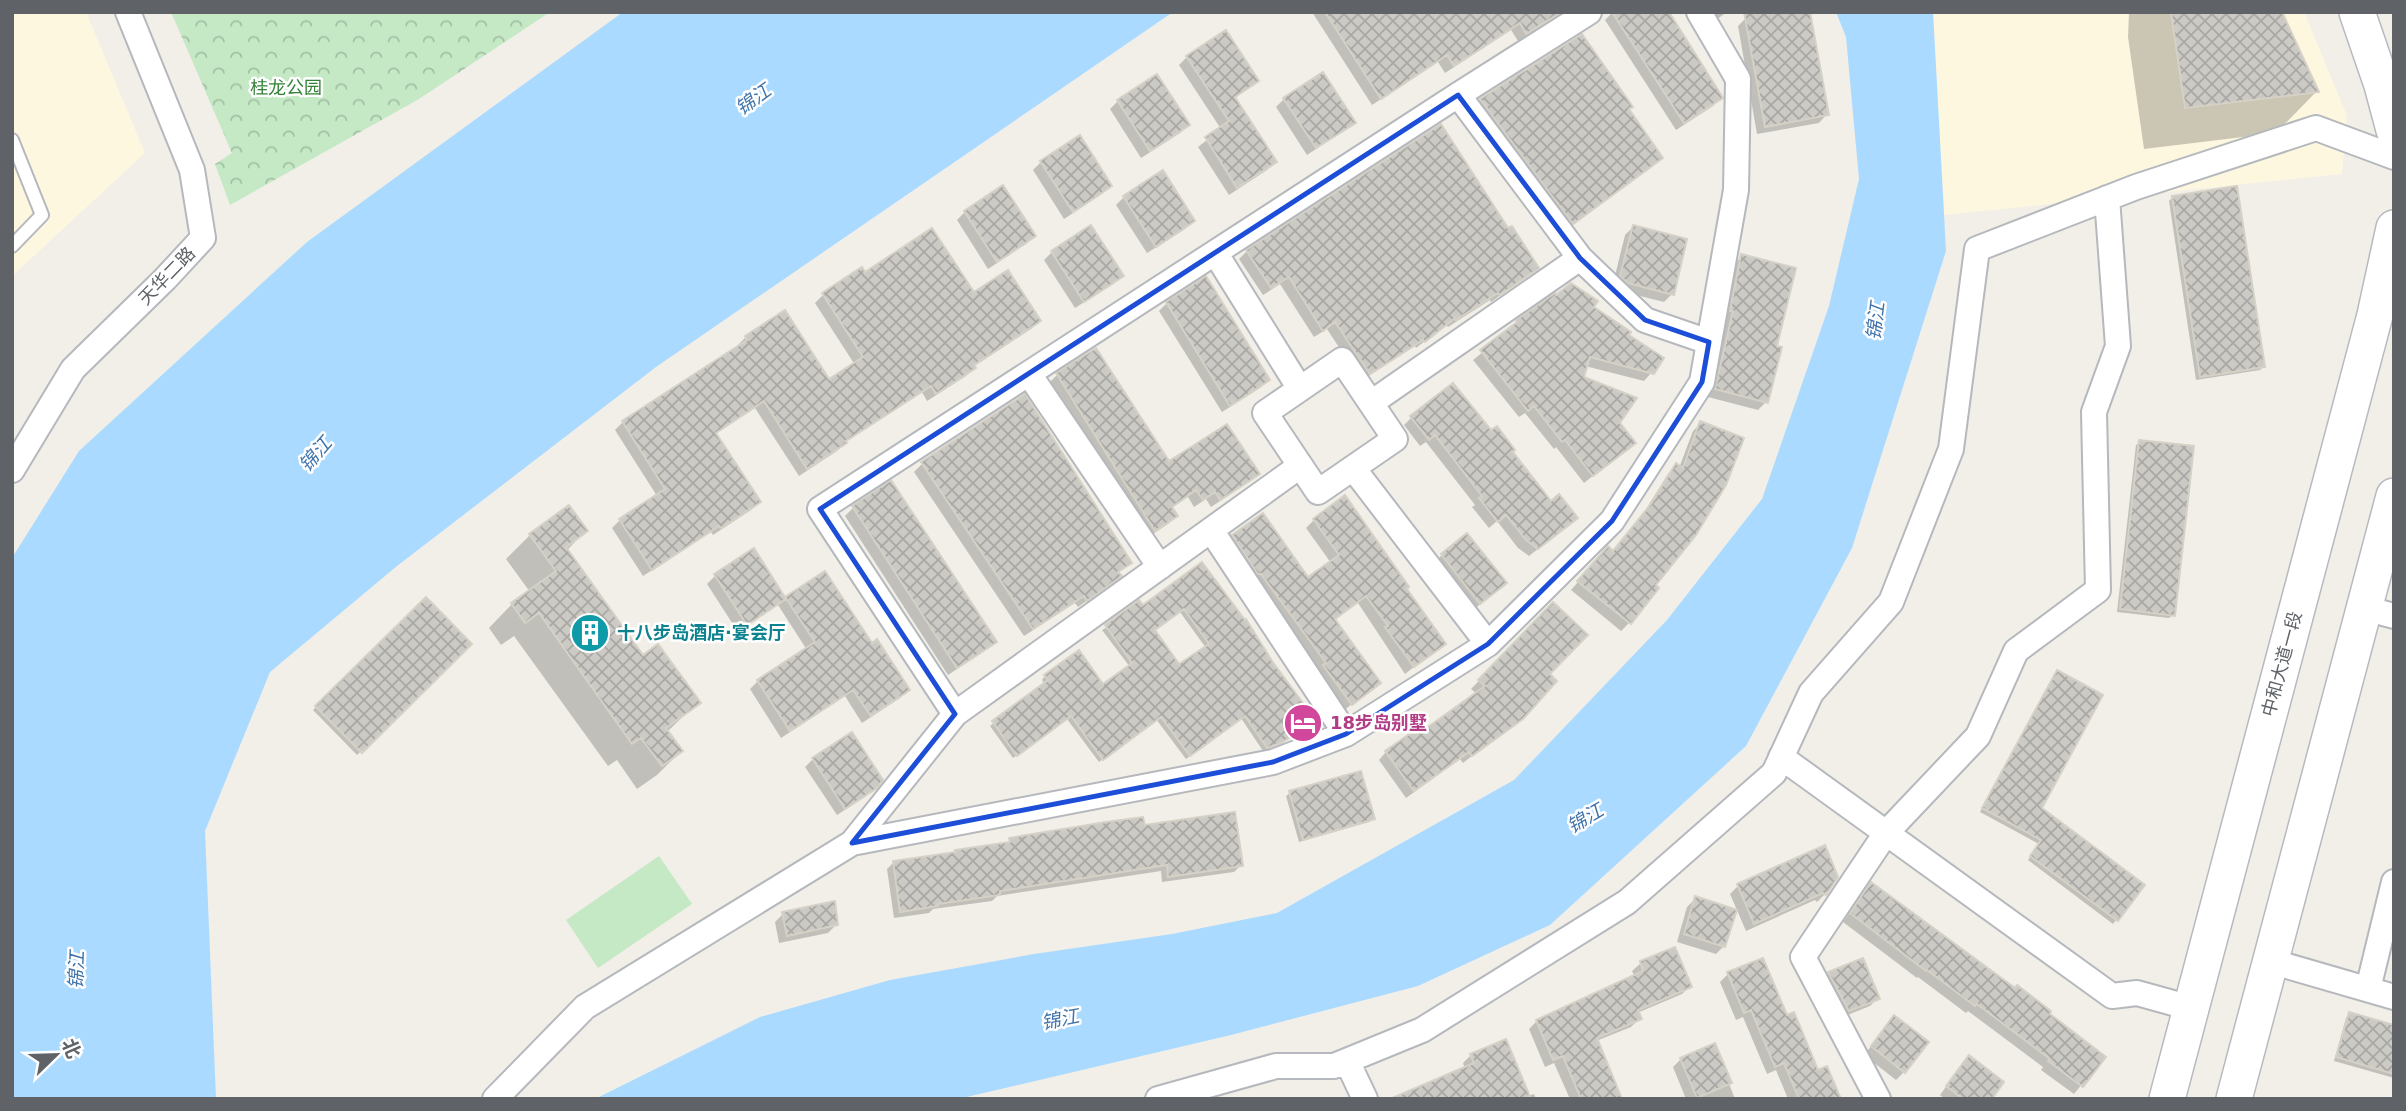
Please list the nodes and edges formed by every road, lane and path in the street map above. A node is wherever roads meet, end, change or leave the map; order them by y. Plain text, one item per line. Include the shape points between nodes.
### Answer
1 (128, 12) edge
2 (1589, 12) edge
3 (1699, 12) edge
4 (2357, 12) edge
5 (1458, 95) junction
6 (2394, 130) edge
7 (12, 139) edge
8 (2394, 157) edge
9 (2107, 198) junction
10 (2394, 228) edge
11 (12, 246) edge
12 (1216, 254) junction
13 (1580, 258) junction
14 (1709, 342) junction
15 (1029, 374) junction
16 (1300, 389) junction
17 (1371, 403) junction
18 (1300, 466) junction
19 (1353, 468) junction
20 (12, 470) edge
21 (2394, 496) edge
22 (1211, 530) junction
23 (1160, 567) junction
24 (2379, 612) edge
25 (1488, 644) junction
26 (955, 714) junction
27 (1346, 734) junction
28 (1781, 757) junction
29 (1886, 833) junction
30 (852, 843) junction
31 (2394, 882) edge
32 (2270, 961) junction
33 (2368, 989) junction
34 (2394, 997) edge
35 (2191, 1008) junction
36 (1347, 1061) junction
37 (495, 1099) edge
38 (1158, 1099) edge
39 (1364, 1099) edge
40 (1878, 1099) edge
41 (2167, 1099) edge
42 (2234, 1099) edge

1 - 20 street, 天华二路 via 192,170 203,238 73,369
2 - 5 street
3 - 14 street via 1738,79 1736,190
4 - 6 main road
5 - 12 street
5 - 13 street
7 - 11 lane via 42,215
8 - 9 street via 2316,128
9 - 28 street via 1977,248 1951,449 1891,602 1811,692
9 - 29 street via 2118,346 2094,412 2098,590 2016,651 1978,736
10 - 35 main road, 中和大道一段 via 2372,328
12 - 15 street
12 - 16 street
13 - 14 street via 1645,320
13 - 17 street
14 - 25 street via 1702,382 1612,521
15 - 23 street
15 - 26 street via 820,509
16 - 17 street via 1342,360
16 - 18 street via 1265,413
17 - 19 street via 1395,439
18 - 19 street via 1318,492
18 - 22 street
19 - 25 street
21 - 24 main road
22 - 23 street
22 - 27 street
23 - 26 street
24 - 32 main road
25 - 27 street
26 - 30 street
27 - 30 street via 1273,762
28 - 29 street
28 - 36 street via 1774,773 1627,902 1423,1030
29 - 35 street via 2112,996 2137,993
29 - 40 street via 1803,957
30 - 37 street via 585,1007
31 - 33 street
32 - 33 street
32 - 42 main road
33 - 34 street
35 - 41 main road, 中和大道一段
36 - 38 street via 1334,1066 1276,1066
36 - 39 street

